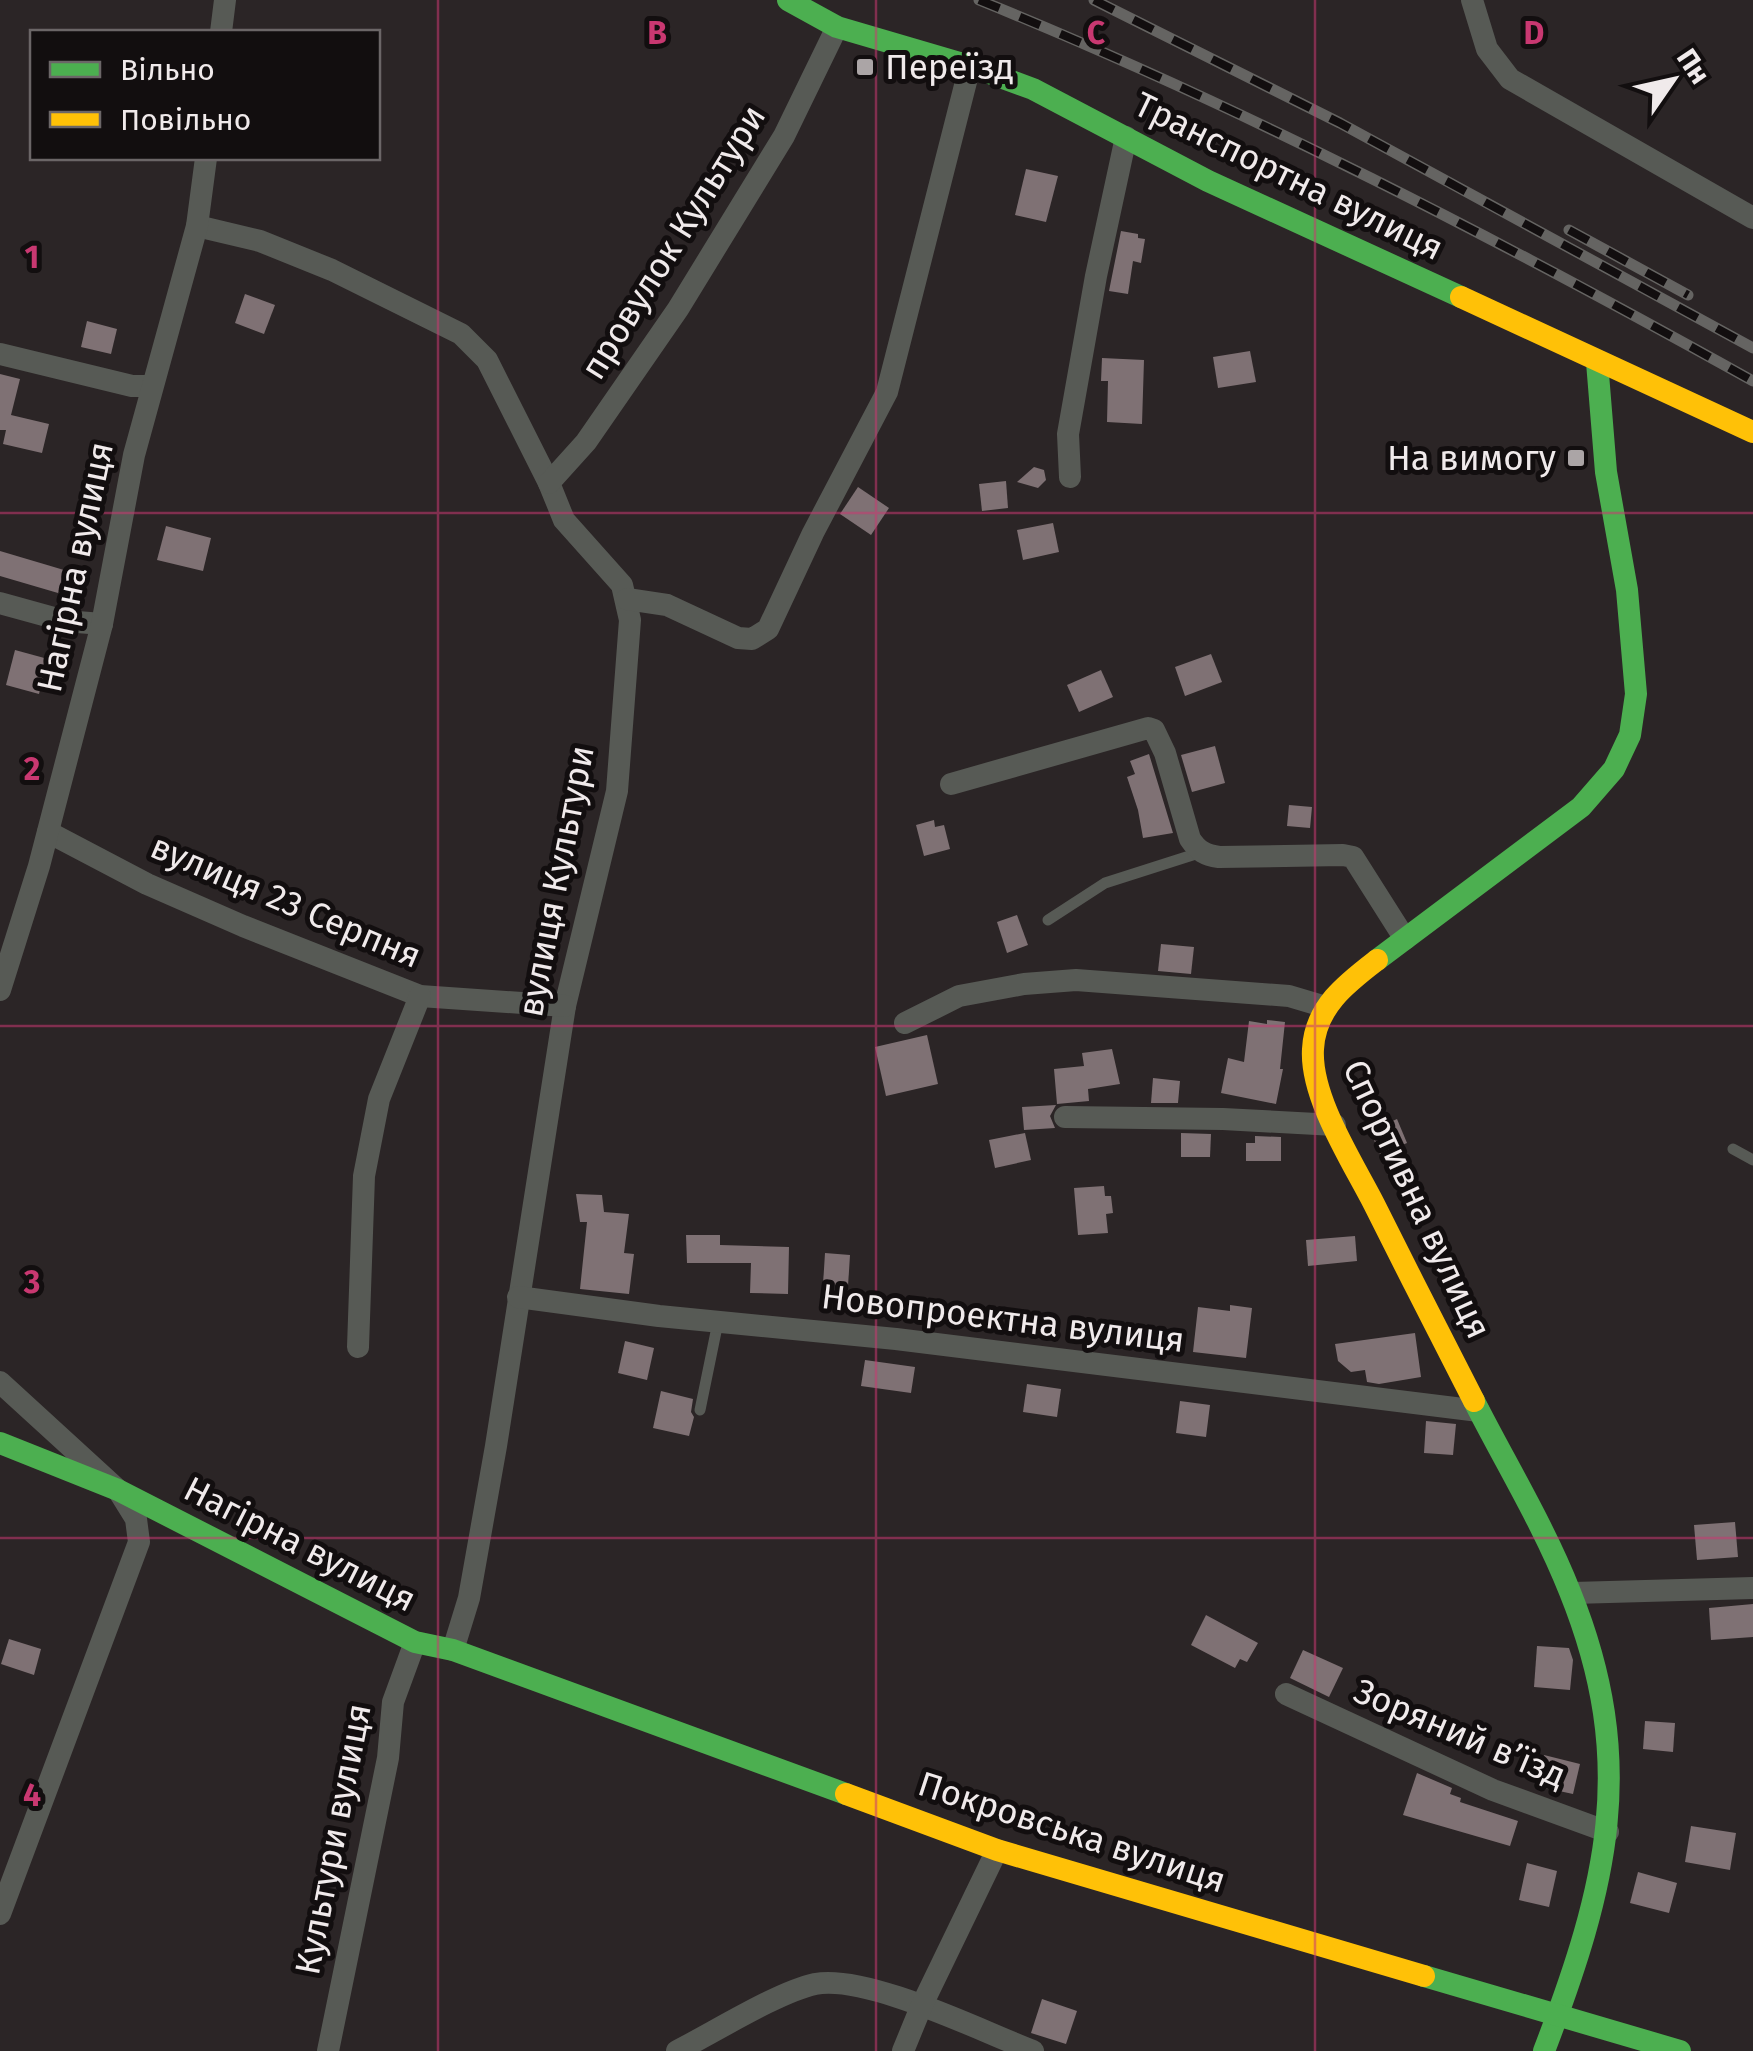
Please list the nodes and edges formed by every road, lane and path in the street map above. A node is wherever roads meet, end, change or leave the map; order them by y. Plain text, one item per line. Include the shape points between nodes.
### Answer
1 (226, 0) edge
2 (788, 0) edge
3 (850, 0) edge
4 (1472, 0) edge
5 (838, 27) junction
6 (222, 30) edge
7 (970, 66) junction
8 (1126, 137) junction
9 (206, 160) edge
10 (1753, 218) edge
11 (198, 226) junction
12 (0, 354) edge
13 (1597, 362) junction
14 (152, 386) junction
15 (1753, 432) edge
16 (1070, 478) dead end
17 (550, 482) junction
18 (627, 598) junction
19 (0, 602) edge
20 (102, 624) junction
21 (951, 784) dead end
22 (48, 832) junction
23 (1202, 852) junction
24 (1048, 920) dead end
25 (1405, 939) junction
26 (0, 990) edge
27 (420, 996) junction
28 (566, 1006) junction
29 (1326, 1007) junction
30 (905, 1023) dead end
31 (1065, 1117) dead end
32 (1335, 1125) junction
33 (1732, 1150) dead end
34 (1753, 1160) edge
35 (518, 1296) junction
36 (718, 1322) junction
37 (358, 1347) dead end
38 (0, 1382) edge
39 (700, 1410) dead end
40 (1479, 1411) junction
41 (0, 1444) edge
42 (118, 1490) junction
43 (1753, 1588) edge
44 (1573, 1593) junction
45 (415, 1642) junction
46 (452, 1650) junction
47 (1286, 1694) dead end
48 (1608, 1832) junction
49 (997, 1850) junction
50 (0, 1914) edge
51 (921, 2006) junction
52 (1558, 2015) junction
53 (333, 2026) junction
54 (328, 2051) edge
55 (344, 2051) edge
56 (676, 2051) edge
57 (903, 2051) edge
58 (1033, 2051) edge
59 (1544, 2051) edge
60 (1680, 2051) edge

1 - 6 street
2 - 5 street, Транспортна вулиця
3 - 5 street
4 - 10 street via 1487,50 1510,79
5 - 7 street, Транспортна вулиця
5 - 17 street, провулок Культури via 784,136 678,310
7 - 8 street, Транспортна вулиця via 1033,89
7 - 18 street via 886,392 768,628 738,638 667,605
8 - 13 street, Транспортна вулиця
8 - 16 street via 1068,434
9 - 11 street, Нагірна вулиця
11 - 14 street, Нагірна вулиця
11 - 17 street via 260,240 461,334 487,360
12 - 14 street
13 - 15 street, Транспортна вулиця
13 - 25 street, Спортивна вулиця via 1606,472 1627,590 1636,694 1630,735 1614,769 1581,807
14 - 20 street, Нагірна вулиця
17 - 18 street via 564,520 617,577
18 - 28 street, вулиця Культури via 617,791
19 - 20 street
20 - 22 street, Нагірна вулиця
21 - 23 street via 1148,728 1158,736 1190,839
22 - 26 street, Нагірна вулиця
22 - 27 street, вулиця 23 Серпня via 195,905
23 - 24 lane via 1105,882
23 - 25 street via 1353,857
25 - 29 street, Спортивна вулиця via 1341,987
27 - 28 street, вулиця 23 Серпня
27 - 37 street via 379,1099 364,1176
28 - 35 street, вулиця Культури
29 - 30 street via 1289,996 1076,980 959,996
29 - 32 street, Спортивна вулиця via 1312,1052 1315,1081
31 - 32 street
32 - 40 street, Спортивна вулиця
33 - 34 lane
35 - 36 street, Новопроектна вулиця
35 - 46 street, вулиця Культури via 469,1598
36 - 39 lane
36 - 40 street, Новопроектна вулиця
38 - 42 street, Нагірна вулиця
40 - 44 street, Спортивна вулиця
41 - 42 street, Нагірна вулиця
42 - 45 street, Нагірна вулиця
42 - 50 street via 136,1519 139,1542
43 - 44 street
44 - 48 street, Спортивна вулиця via 1604,1702
45 - 46 street, Нагірна вулиця
45 - 53 street, Культури вулиця via 393,1702 388,1758
46 - 49 street, Покровська вулиця
47 - 48 street, Зоряний в’їзд via 1493,1790
48 - 52 street, Спортивна вулиця
49 - 51 street
49 - 52 street, Покровська вулиця
51 - 56 street via 848,1984 812,1985
51 - 57 street
51 - 58 street
52 - 59 street, Спортивна вулиця
52 - 60 street, Покровська вулиця
53 - 54 street, Культури вулиця
53 - 55 street

